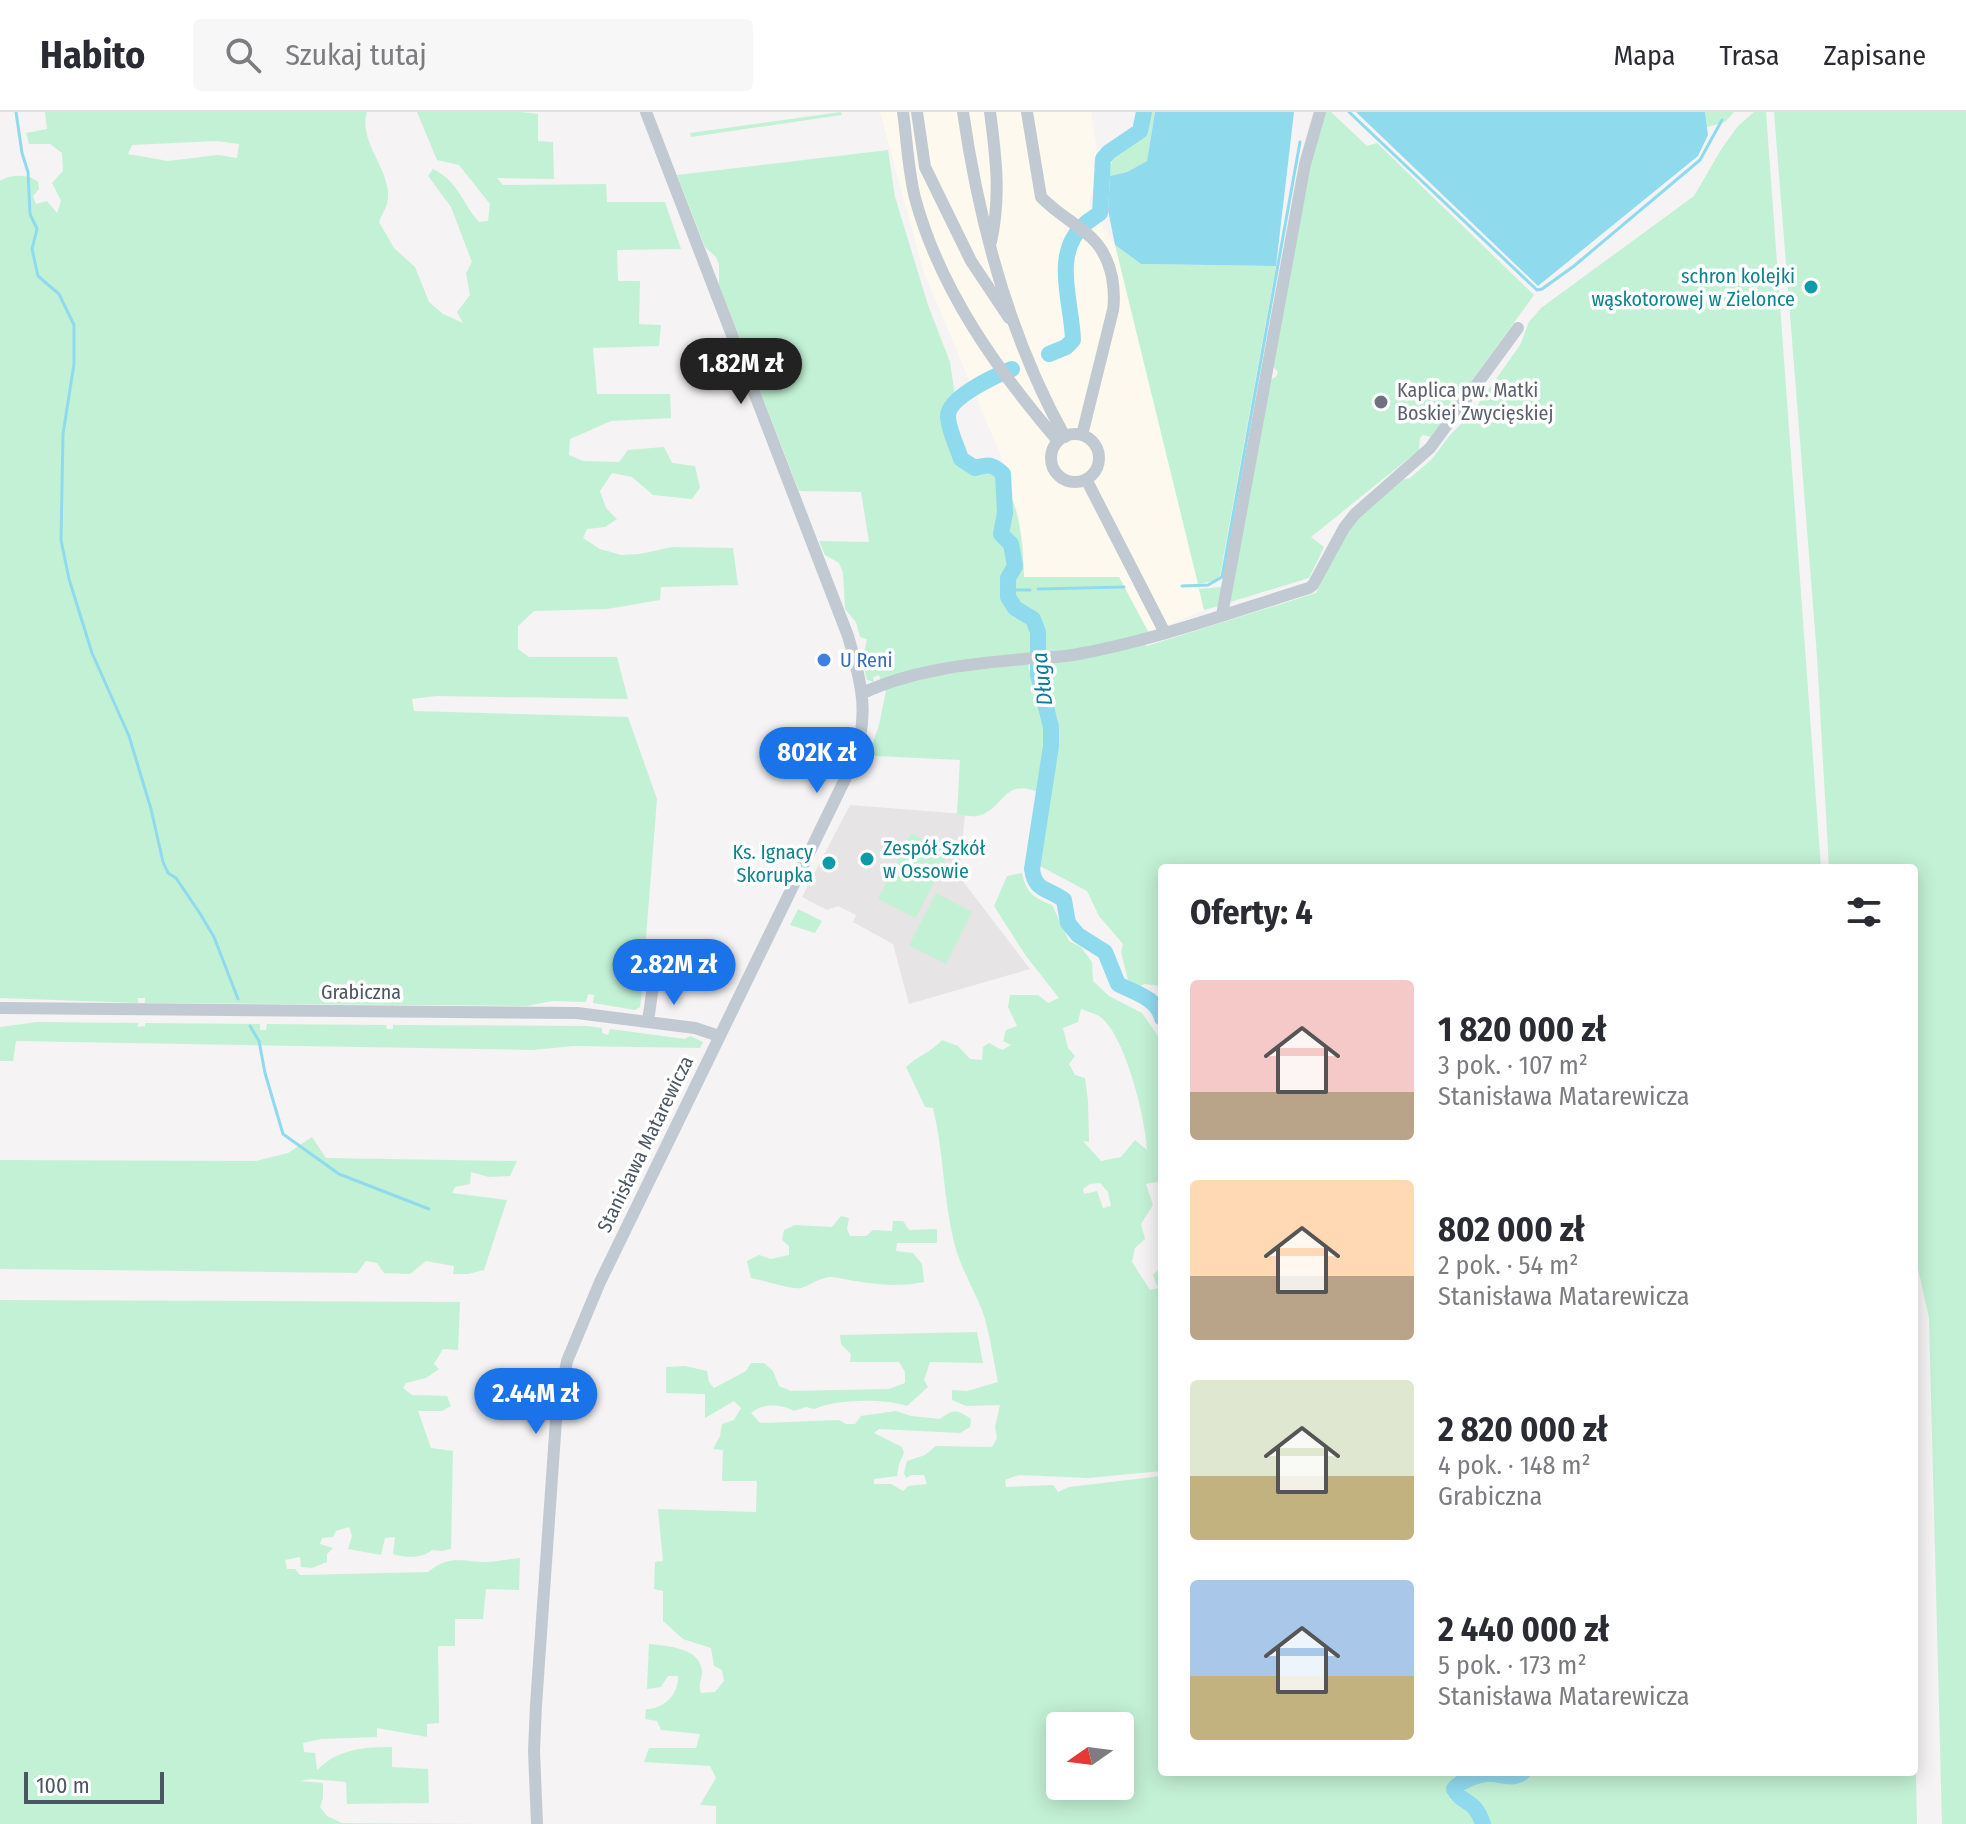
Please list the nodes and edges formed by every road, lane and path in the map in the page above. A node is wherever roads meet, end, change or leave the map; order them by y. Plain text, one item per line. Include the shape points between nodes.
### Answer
1 (646, 112) edge
2 (903, 112) edge
3 (917, 112) edge
4 (963, 112) edge
5 (990, 112) edge
6 (1027, 112) edge
7 (1320, 112) edge
8 (990, 245) junction
9 (1518, 328) dead end
10 (1017, 330) junction
11 (1082, 435) junction
12 (1062, 439) junction
13 (1086, 479) junction
14 (1222, 615) junction
15 (1165, 633) junction
16 (863, 693) junction
17 (655, 973) dead end
18 (0, 1008) edge
19 (648, 1021) junction
20 (719, 1036) junction
21 (537, 1824) edge

1 - 16 street, Stanisława Matarewicza via 848,636
2 - 12 street via 914,194 958,301 1014,388
3 - 10 street via 925,167 971,261
4 - 8 street
5 - 8 street via 998,204
6 - 11 street via 1041,197 1092,237 1106,255 1115,299
7 - 14 street via 1305,164
8 - 10 street
9 - 14 street via 1430,448 1355,514 1313,585
10 - 12 street
11 - 12 street
11 - 13 street via 1099,455 1096,470
12 - 13 street via 1051,457 1056,472 1069,481
13 - 15 street
14 - 15 street
15 - 16 street via 1057,658 902,677
16 - 20 street, Stanisława Matarewicza via 862,732 851,767
17 - 19 street
18 - 19 street, Grabiczna via 577,1013
19 - 20 street, Grabiczna
20 - 21 street, Stanisława Matarewicza via 600,1282 562,1378 536,1705

